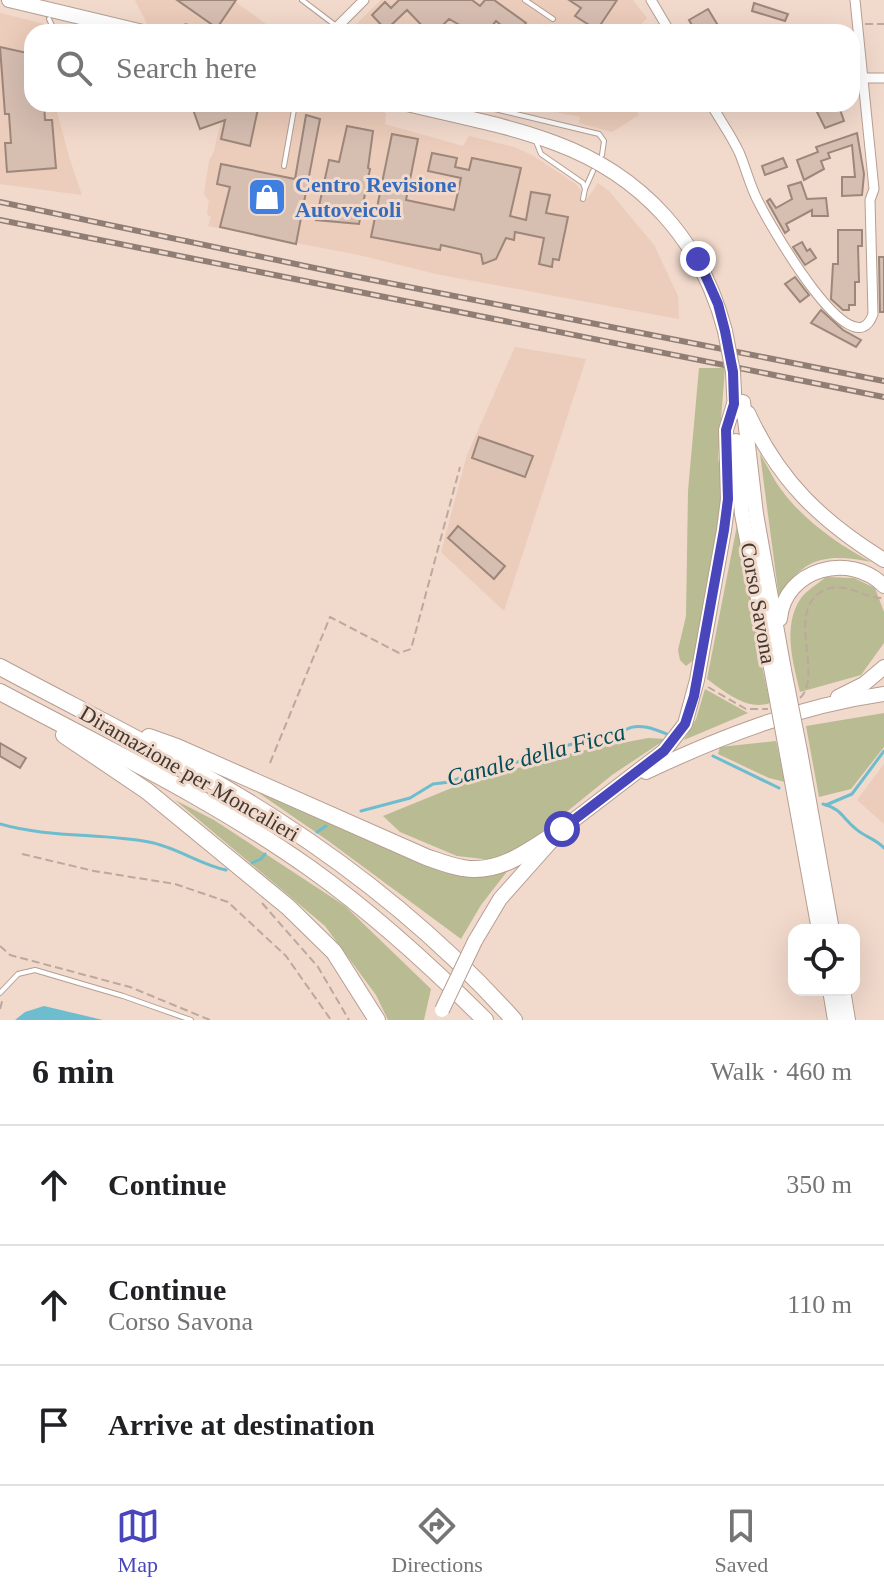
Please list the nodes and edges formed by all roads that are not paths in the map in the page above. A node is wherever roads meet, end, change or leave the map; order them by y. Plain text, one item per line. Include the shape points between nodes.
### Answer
1 (9, 0) edge
2 (302, 0) edge
3 (364, 0) edge
4 (525, 0) edge
5 (651, 0) edge
6 (855, 0) edge
7 (0, 7) edge
8 (553, 19) dead end
9 (49, 24) edge
10 (111, 24) edge
11 (328, 24) edge
12 (340, 24) edge
13 (665, 24) edge
14 (857, 24) edge
15 (860, 65) edge
16 (861, 78) junction
17 (884, 78) edge
18 (294, 112) edge
19 (438, 112) edge
20 (507, 112) edge
21 (716, 112) edge
22 (534, 137) junction
23 (602, 155) dead end
24 (284, 166) dead end
25 (593, 171) dead end
26 (585, 189) junction
27 (879, 191) edge
28 (583, 199) dead end
29 (738, 403) junction
30 (884, 560) edge
31 (884, 586) edge
32 (778, 640) junction
33 (0, 667) edge
34 (884, 667) edge
35 (778, 672) junction
36 (5, 694) edge
37 (884, 694) edge
38 (807, 710) junction
39 (97, 719) junction
40 (793, 752) junction
41 (620, 785) junction
42 (562, 829) junction
43 (818, 924) edge
44 (831, 924) edge
45 (0, 993) edge
46 (831, 996) edge
47 (844, 996) edge
48 (440, 1015) edge
49 (191, 1020) edge
50 (377, 1020) edge
51 (485, 1020) edge
52 (514, 1020) edge
53 (835, 1020) edge
54 (848, 1020) edge

1 - 10 main road
2 - 11 lane
3 - 12 street
4 - 8 lane
5 - 13 street
6 - 14 street
7 - 9 main road
15 - 16 street
16 - 17 street
16 - 27 street
18 - 24 lane
19 - 22 main road, Corso Savona
20 - 23 lane via 599,134
21 - 27 street via 740,154 758,202 793,260 838,319 855,327 873,314 870,200
22 - 26 lane via 541,154
22 - 29 main road, Corso Savona, bridge via 625,178 698,259 718,304
25 - 26 lane
26 - 28 lane
29 - 30 main road via 800,496
29 - 32 main road, Corso Savona
29 - 35 main road, Corso Savona via 742,514
29 - 41 main road via 726,430 728,499 691,706 671,743
31 - 32 main road via 850,568 835,567 804,578 781,604
32 - 35 main road, Corso Savona
33 - 39 highway, Diramazione per Moncalieri
34 - 38 main road via 864,684
35 - 40 main road, Corso Savona, bridge
36 - 50 highway via 125,774 288,907 334,952
36 - 51 highway, Diramazione per Moncalieri via 202,800 312,870 435,970
37 - 38 main road
38 - 41 main road via 715,740
39 - 42 highway via 177,747 426,857 465,869 496,866
39 - 52 highway, Diramazione per Moncalieri via 211,780 323,851 446,951
40 - 43 main road, Corso Savona
40 - 44 main road, Corso Savona
41 - 42 main road
42 - 48 main road, bridge via 500,899
45 - 49 lane via 18,974 35,970
46 - 53 main road
47 - 54 main road

